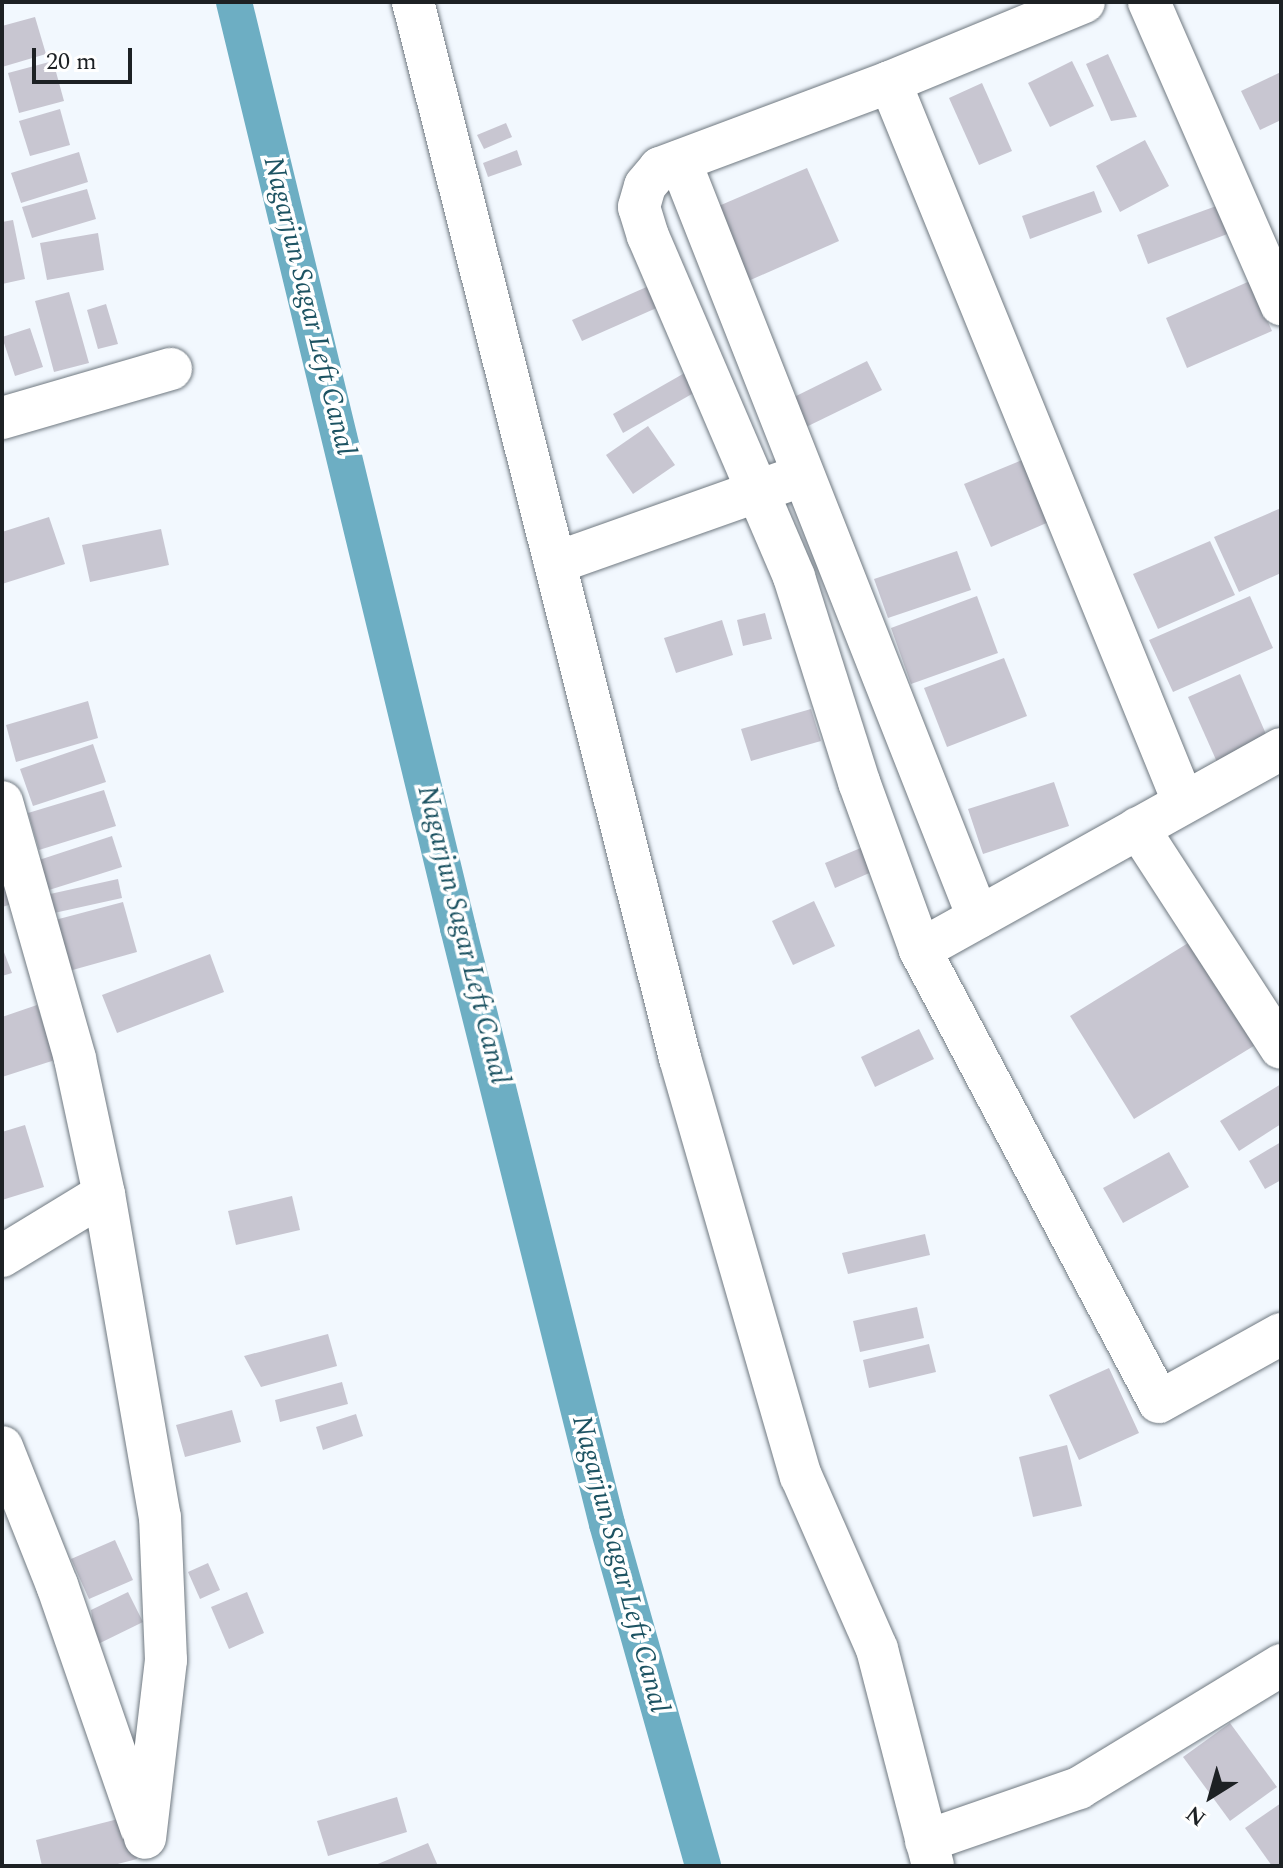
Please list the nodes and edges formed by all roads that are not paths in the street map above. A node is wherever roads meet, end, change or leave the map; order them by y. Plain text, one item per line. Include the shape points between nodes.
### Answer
1 (413, 2) edge
2 (1084, 2) edge
3 (1149, 2) edge
4 (890, 82) junction
5 (680, 161) junction
6 (1281, 304) edge
7 (171, 369) dead end
8 (2, 418) edge
9 (804, 475) junction
10 (757, 492) junction
11 (555, 563) junction
12 (1281, 749) edge
13 (1183, 801) junction
14 (2, 802) edge
15 (1138, 828) junction
16 (978, 917) junction
17 (920, 950) junction
18 (1281, 1048) edge
19 (104, 1194) junction
20 (2, 1256) edge
21 (1281, 1334) edge
22 (2, 1447) edge
23 (1281, 1665) edge
24 (150, 1852) edge
25 (929, 1854) edge

1 - 11 street
2 - 4 street
3 - 6 street
4 - 5 street
4 - 13 street
5 - 9 street
5 - 10 street via 660,168 645,186 639,207
7 - 8 street
9 - 10 street
9 - 16 street
10 - 11 street
10 - 17 street via 794,577 859,782
11 - 25 street via 680,1058 796,1461 877,1649
12 - 13 street
13 - 15 street
14 - 19 street via 75,1059
15 - 16 street
15 - 18 street
16 - 17 street
17 - 21 street via 1159,1402
19 - 20 street
19 - 24 street via 160,1517 166,1660
22 - 24 street via 57,1585
23 - 25 street via 1079,1788

